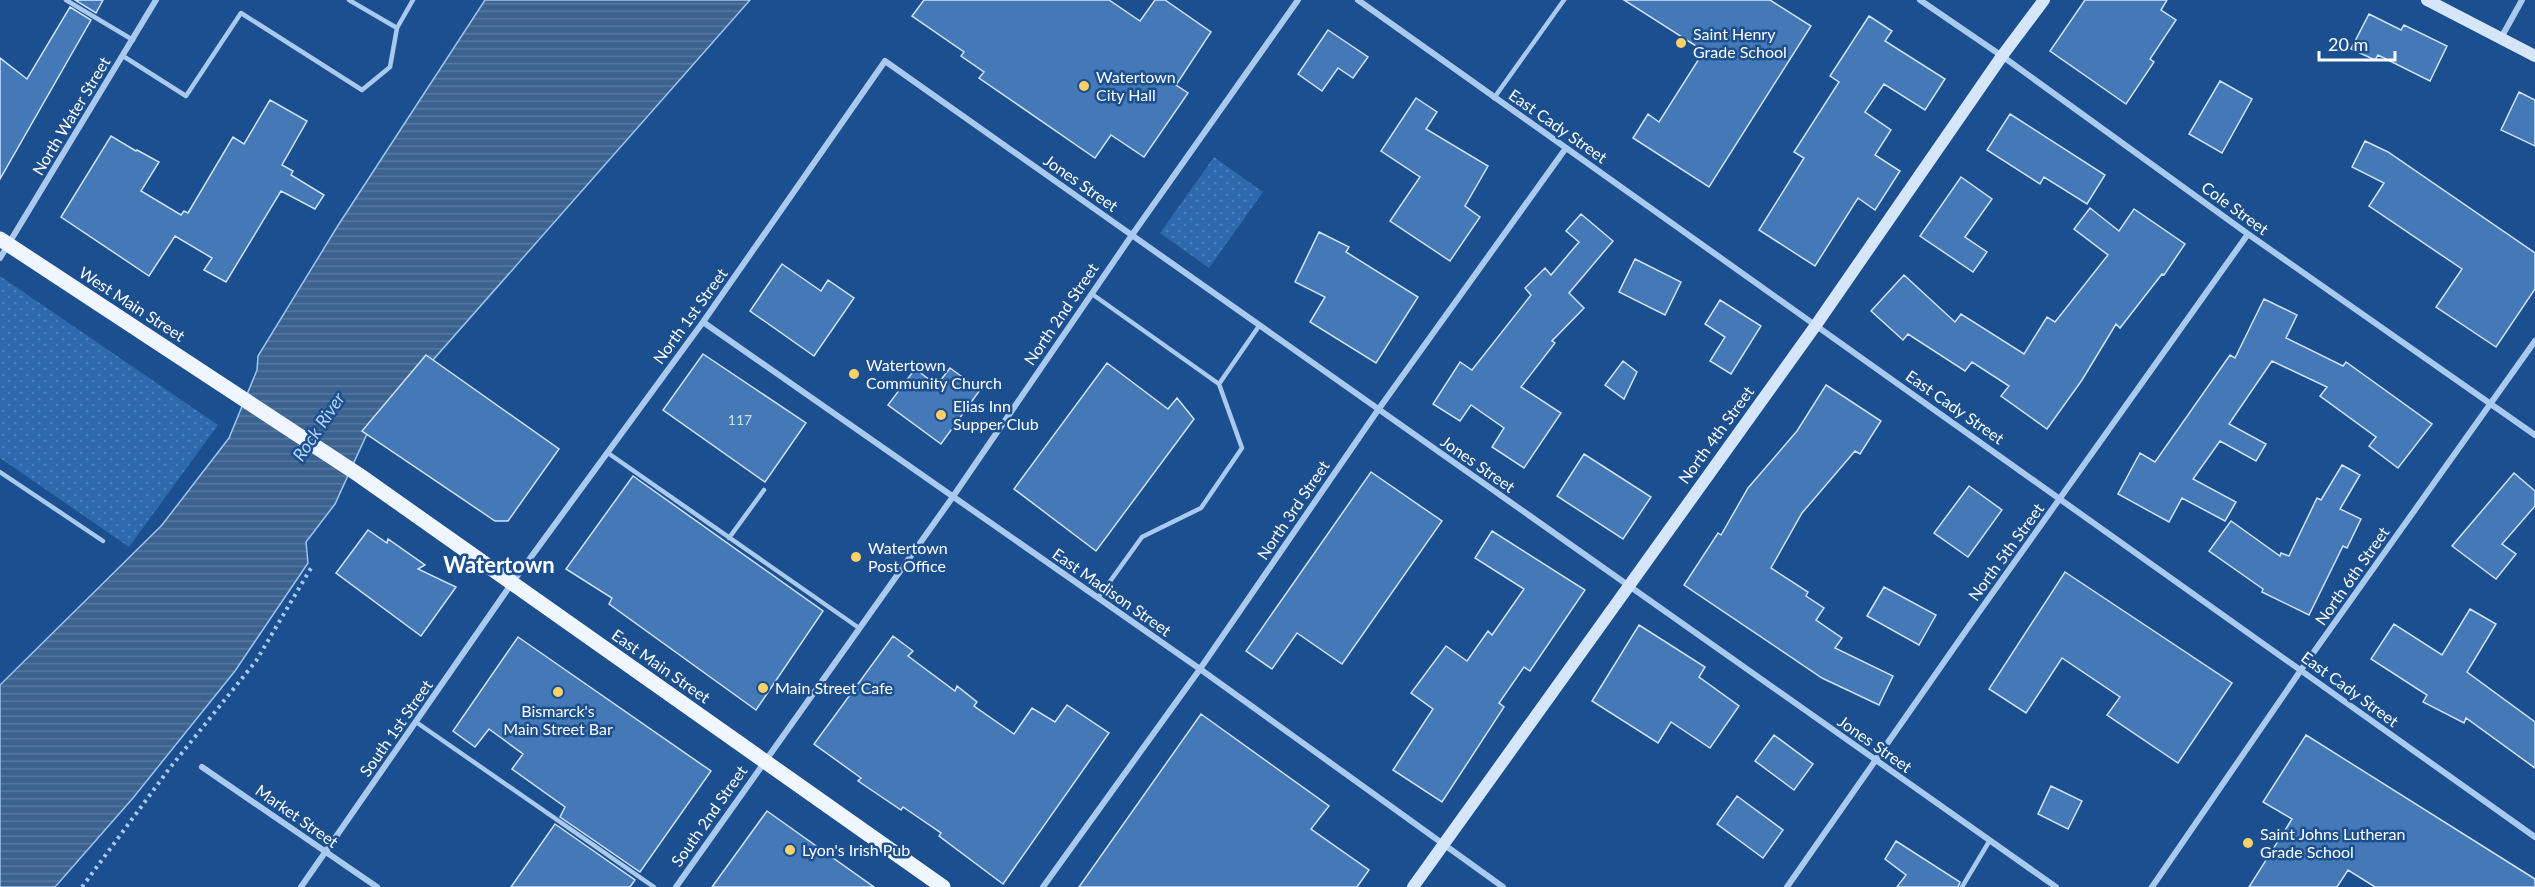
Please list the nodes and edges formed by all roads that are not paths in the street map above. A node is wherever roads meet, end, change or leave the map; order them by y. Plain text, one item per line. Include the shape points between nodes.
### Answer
1 (66, 0) edge
2 (156, 0) edge
3 (349, 0) edge
4 (413, 0) edge
5 (1298, 0) edge
6 (1358, 0) edge
7 (1564, 0) edge
8 (1920, 0) edge
9 (2044, 0) edge
10 (2427, 0) edge
11 (2522, 0) edge
12 (397, 28) junction
13 (2501, 38) junction
14 (134, 40) junction
15 (123, 56) junction
16 (2002, 56) junction
17 (2535, 56) edge
18 (885, 61) joint
19 (1494, 98) junction
20 (1566, 148) junction
21 (2248, 234) junction
22 (1132, 235) junction
23 (3, 248) edge
24 (1092, 294) junction
25 (703, 322) junction
26 (1816, 325) junction
27 (1259, 326) junction
28 (2535, 341) edge
29 (1219, 384) junction
30 (2490, 404) junction
31 (1378, 410) junction
32 (2535, 435) edge
33 (608, 453) junction
34 (0, 472) edge
35 (359, 476) joint
36 (764, 490) dead end
37 (952, 498) junction
38 (2061, 498) junction
39 (729, 538) junction
40 (103, 541) dead end
41 (512, 583) junction
42 (1628, 586) junction
43 (1098, 598) junction
44 (859, 628) junction
45 (1200, 669) junction
46 (2301, 670) junction
47 (416, 722) junction
48 (765, 761) junction
49 (1875, 761) junction
50 (202, 767) dead end
51 (2535, 837) edge
52 (1990, 840) junction
53 (1443, 844) junction
54 (326, 852) junction
55 (301, 887) edge
56 (376, 887) edge
57 (654, 887) edge
58 (676, 887) edge
59 (943, 887) edge
60 (1043, 887) edge
61 (1413, 887) edge
62 (1503, 887) edge
63 (1787, 887) edge
64 (1962, 887) edge
65 (2056, 887) edge
66 (2152, 887) edge

1 - 14 lane
2 - 14 street, North Water Street
3 - 12 lane
4 - 12 lane
5 - 22 street, North 2nd Street
6 - 19 street, East Cady Street
7 - 19 lane
8 - 16 street, Cole Street
9 - 16 street, North 4th Street
10 - 13 street
11 - 13 street
12 - 15 lane via 390,67 362,90 242,13 186,96
13 - 17 street
14 - 15 street, North Water Street
15 - 23 street, North Water Street
16 - 21 street, Cole Street
16 - 26 street, North 4th Street
18 - 22 street, Jones Street
18 - 25 street, North 1st Street
19 - 20 street, East Cady Street
20 - 26 street, East Cady Street
20 - 31 street, North 3rd Street
21 - 30 street, Cole Street
21 - 38 street, North 5th Street
22 - 24 street, North 2nd Street
22 - 27 street, Jones Street
23 - 35 main road, West Main Street via 244,398
24 - 29 lane
24 - 37 street, North 2nd Street
25 - 33 street, North 1st Street
25 - 37 street, East Madison Street
26 - 38 street, East Cady Street
26 - 42 street, North 4th Street
27 - 29 lane
27 - 31 street, Jones Street
28 - 30 street, North 6th Street
29 - 43 lane via 1242,448 1201,508 1142,537
30 - 32 street, Cole Street
30 - 46 street, North 6th Street
31 - 42 street, Jones Street
31 - 45 street, North 3rd Street
33 - 39 lane
33 - 41 street, North 1st Street
34 - 40 lane
35 - 41 main road, East Main Street
36 - 39 lane
37 - 43 street, East Madison Street
37 - 44 street, North 2nd Street
38 - 46 street, East Cady Street
38 - 49 street, North 5th Street
39 - 44 lane
41 - 47 street, South 1st Street
41 - 48 main road, East Main Street
42 - 49 street, Jones Street
42 - 53 street, North 4th Street
43 - 45 street, East Madison Street
44 - 48 street, North 2nd Street
45 - 53 street, East Madison Street
45 - 60 street, North 3rd Street
46 - 51 street, East Cady Street
46 - 66 street, North 6th Street
47 - 54 street, South 1st Street
47 - 57 lane
48 - 58 street, South 2nd Street
48 - 59 main road, East Main Street
49 - 52 street, Jones Street
49 - 63 street, North 5th Street
50 - 54 street, Market Street
52 - 64 lane
52 - 65 street, Jones Street
53 - 61 street, North 4th Street
53 - 62 street, East Madison Street
54 - 55 street, South 1st Street
54 - 56 street, Market Street

